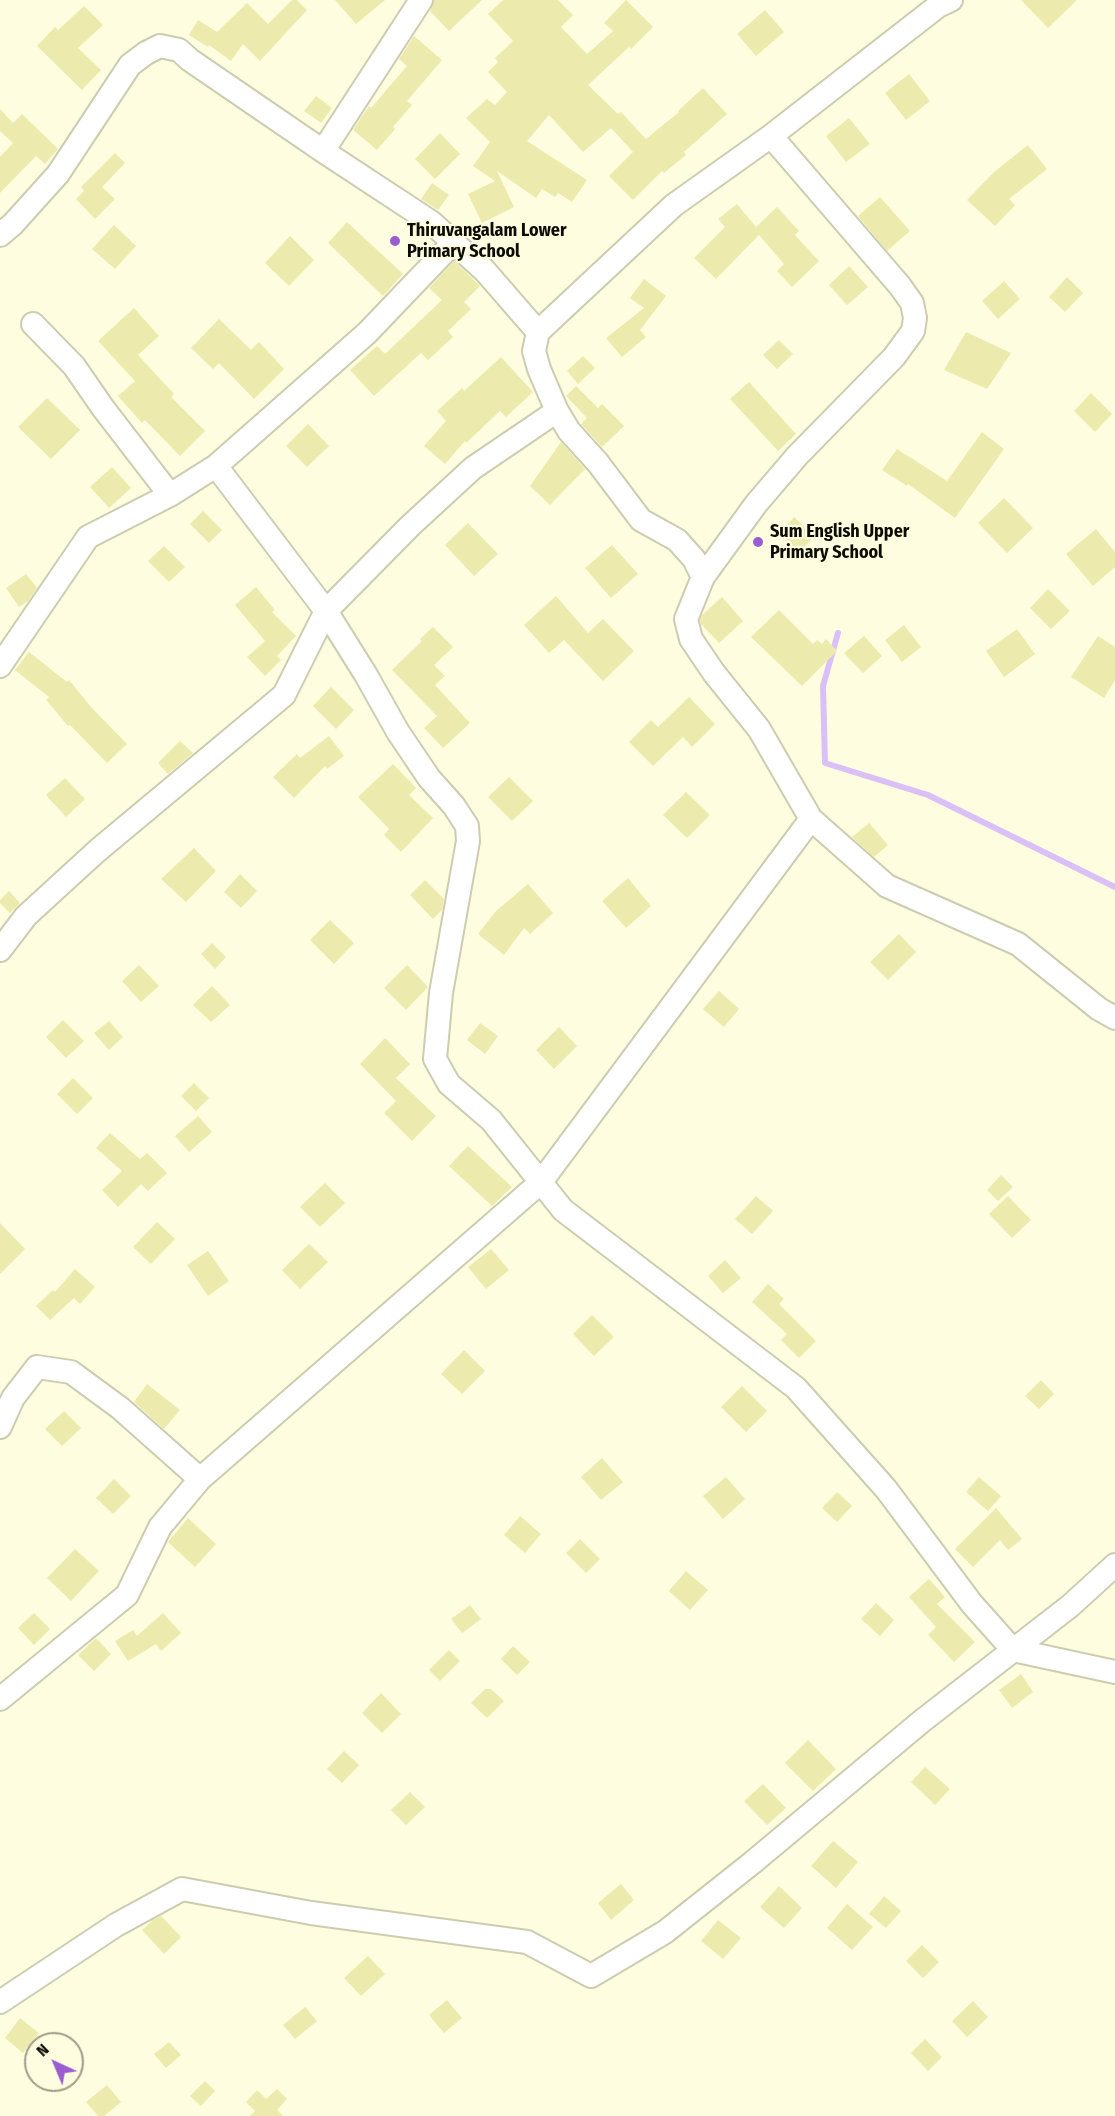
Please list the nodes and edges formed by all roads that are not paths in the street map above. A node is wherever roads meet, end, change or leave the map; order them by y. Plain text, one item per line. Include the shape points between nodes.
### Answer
1 (422, 0) edge
2 (940, 2) edge
3 (771, 136) junction
4 (323, 151) junction
5 (0, 235) edge
6 (454, 242) junction
7 (33, 324) dead end
8 (538, 333) junction
9 (556, 411) junction
10 (216, 466) junction
11 (170, 495) junction
12 (703, 577) junction
13 (326, 611) junction
14 (0, 666) edge
15 (811, 819) junction
16 (0, 950) edge
17 (1115, 1018) edge
18 (541, 1182) junction
19 (0, 1427) edge
20 (200, 1479) junction
21 (1115, 1565) edge
22 (1013, 1650) junction
23 (1115, 1672) edge
24 (0, 1699) edge
25 (0, 2002) edge

1 - 4 street
2 - 3 street
3 - 8 street via 674,206
3 - 12 street via 900,286 912,303 913,331 894,357 797,456
4 - 5 street via 179,50 160,46 130,65 58,174
4 - 6 street via 431,222
6 - 8 street via 485,271
6 - 10 street via 367,333
7 - 11 street via 74,366
8 - 9 street via 534,351 538,369
9 - 12 street via 641,520 677,540
9 - 13 street via 473,468
10 - 11 street
10 - 13 street
11 - 14 street via 88,537
12 - 15 street via 686,619 690,639 759,729
13 - 16 street via 284,695 97,851 26,916
13 - 18 street via 398,732 467,826 468,841 441,993 435,1059 449,1084 491,1120
15 - 17 street via 887,886 1018,944
15 - 18 street
18 - 20 street
18 - 22 street via 563,1210 796,1388 886,1489 972,1604
19 - 20 street via 13,1398 37,1367 71,1372 120,1408
20 - 24 street via 160,1527 128,1595
21 - 22 street
22 - 23 street
22 - 25 street via 665,1932 591,1976 527,1942 311,1913 182,1889 116,1925

